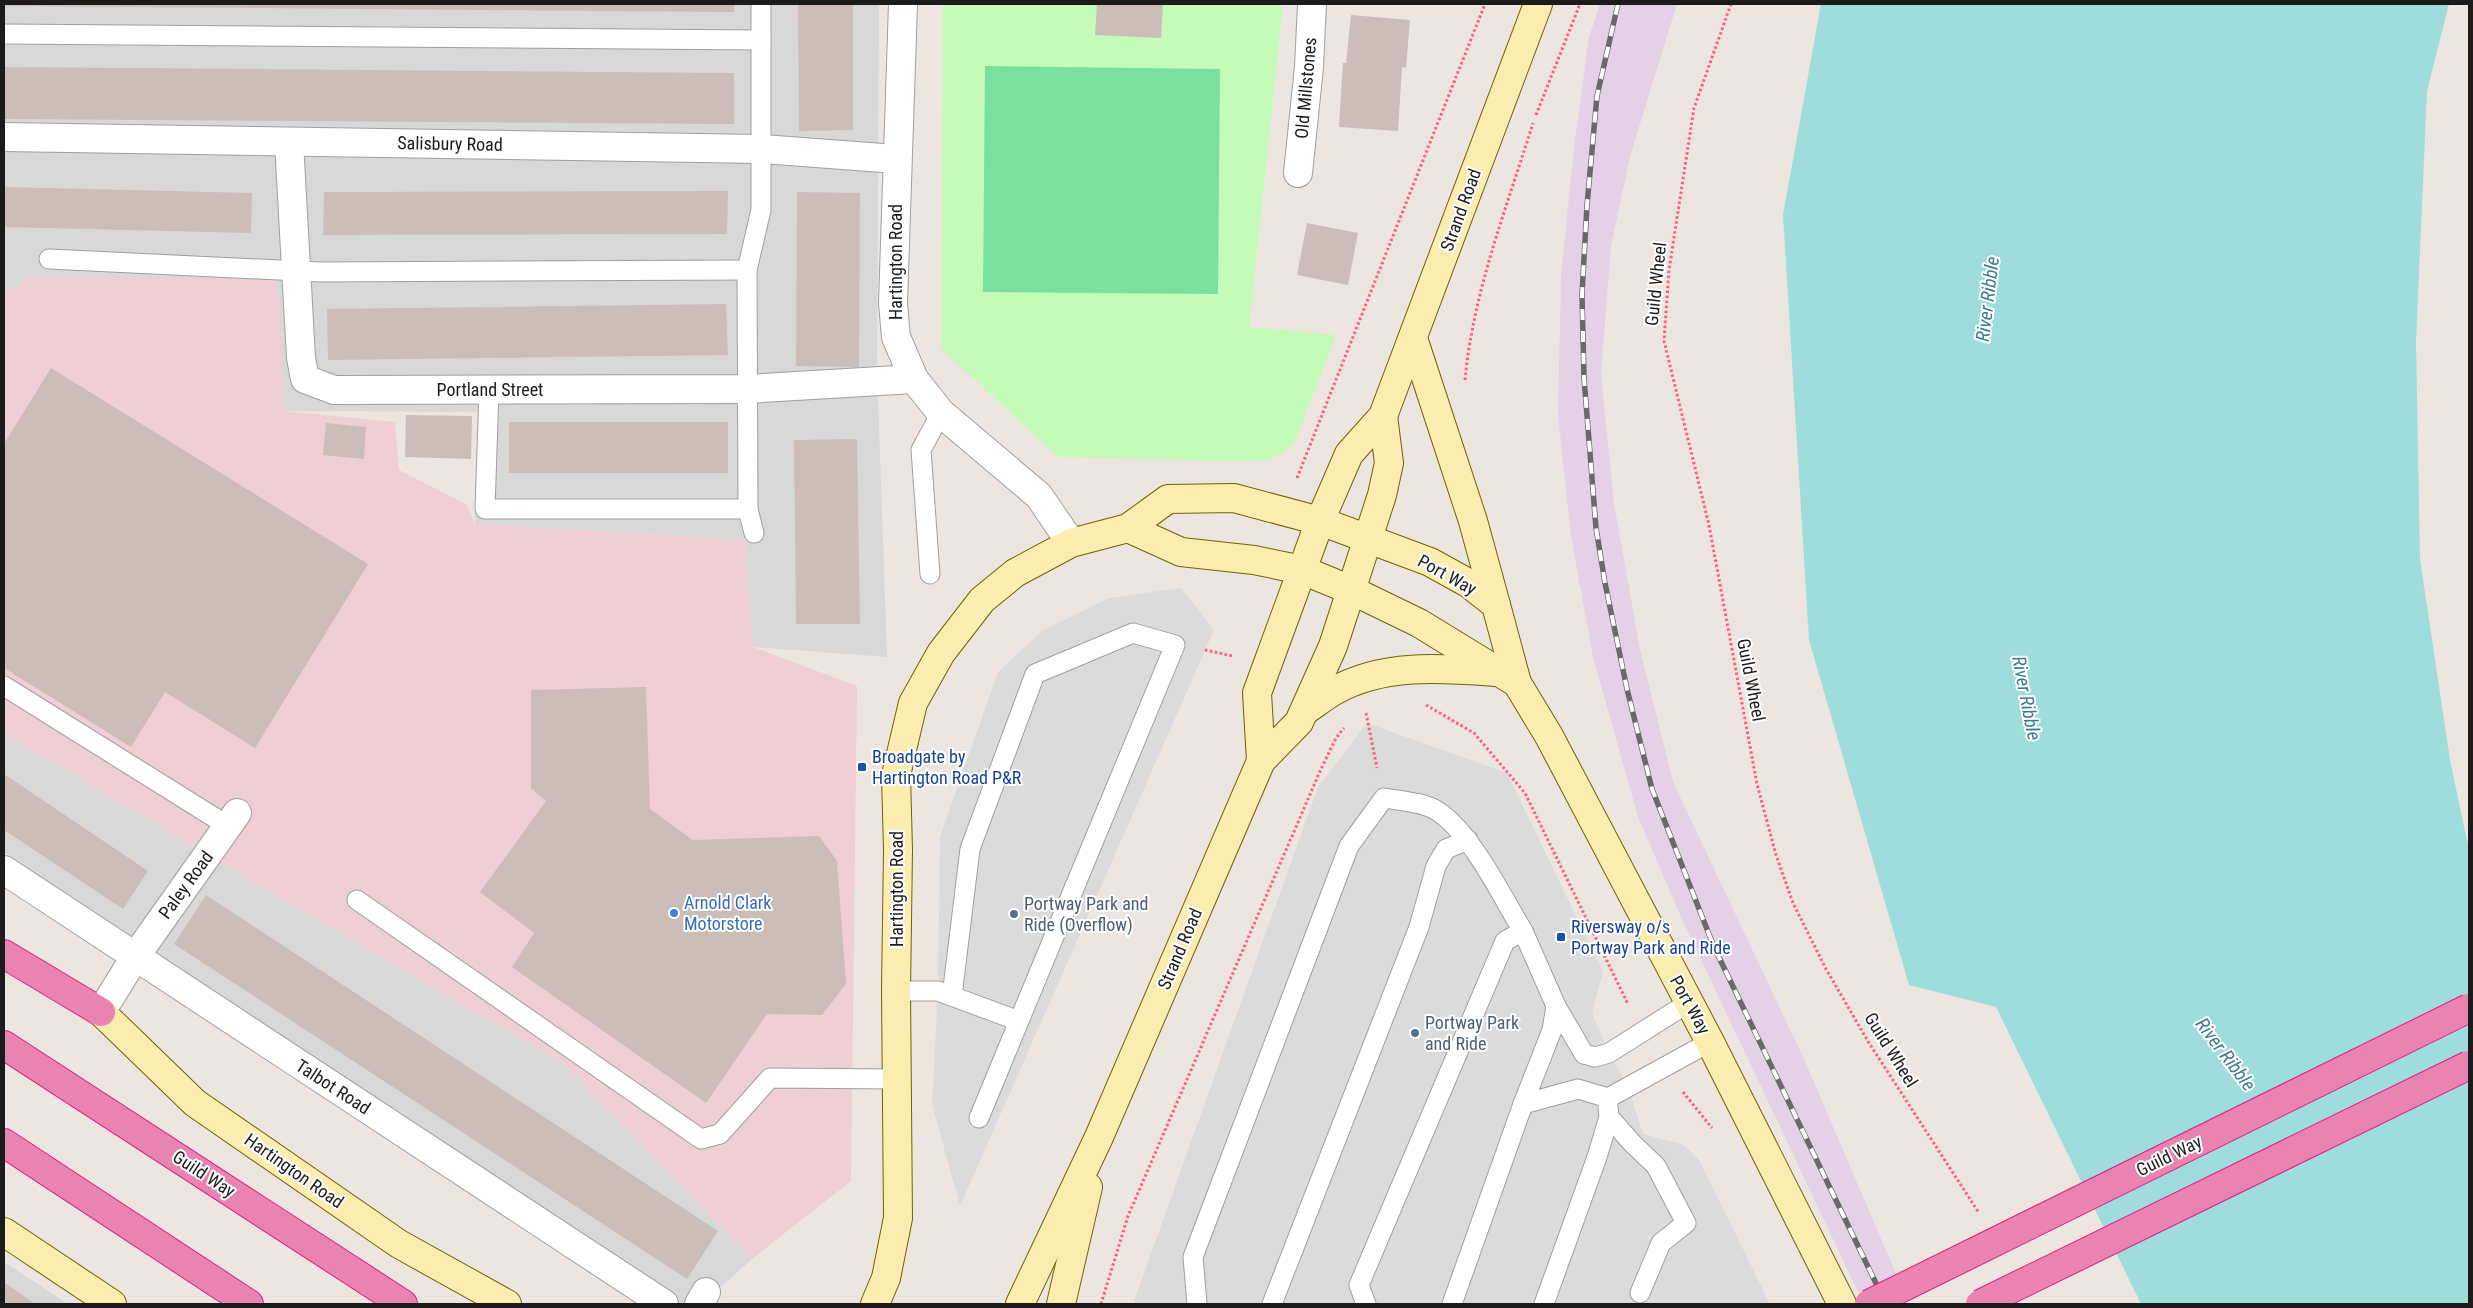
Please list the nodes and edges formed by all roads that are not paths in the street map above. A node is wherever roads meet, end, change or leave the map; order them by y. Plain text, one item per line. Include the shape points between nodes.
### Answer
1 (761, 4) edge
2 (903, 4) edge
3 (1312, 4) edge
4 (1538, 4) edge
5 (4, 34) edge
6 (761, 40) junction
7 (4, 137) edge
8 (289, 142) junction
9 (762, 149) junction
10 (896, 159) junction
11 (1298, 173) dead end
12 (49, 258) dead end
13 (747, 270) junction
14 (296, 271) junction
15 (1413, 338) junction
16 (914, 379) junction
17 (746, 389) junction
18 (489, 390) junction
19 (941, 413) junction
20 (1383, 416) junction
21 (748, 509) junction
22 (1321, 520) junction
23 (1128, 528) junction
24 (754, 533) dead end
25 (1367, 539) junction
26 (1071, 543) junction
27 (1302, 570) junction
28 (930, 574) dead end
29 (1351, 590) junction
30 (1496, 605) junction
31 (1508, 678) junction
32 (4, 686) edge
33 (1306, 710) junction
34 (1262, 761) junction
35 (232, 819) joint
36 (1468, 840) junction
37 (4, 870) edge
38 (357, 900) dead end
39 (1523, 930) junction
40 (4, 954) edge
41 (135, 957) junction
42 (896, 991) junction
43 (952, 996) junction
44 (1688, 1003) junction
45 (1556, 1006) junction
46 (2469, 1008) edge
47 (101, 1012) junction
48 (1020, 1021) junction
49 (1710, 1042) junction
50 (4, 1045) edge
51 (2469, 1065) edge
52 (897, 1079) junction
53 (1608, 1098) junction
54 (1523, 1104) junction
55 (1609, 1117) junction
56 (979, 1118) dead end
57 (1099, 1137) junction
58 (4, 1143) edge
59 (4, 1232) edge
60 (1640, 1293) dead end
61 (112, 1304) edge
62 (249, 1304) edge
63 (403, 1304) edge
64 (507, 1304) edge
65 (664, 1304) edge
66 (875, 1304) edge
67 (1020, 1304) edge
68 (1061, 1304) edge
69 (1197, 1304) edge
70 (1272, 1304) edge
71 (1366, 1304) edge
72 (1452, 1304) edge
73 (1544, 1304) edge
74 (1842, 1304) edge
75 (1869, 1304) edge
76 (1980, 1304) edge

1 - 6 lane
2 - 10 street, Hartington Road
3 - 11 street, Old Millstones
4 - 15 street, Strand Road
5 - 6 lane
6 - 9 lane
7 - 8 street, Salisbury Road
8 - 9 street, Salisbury Road
8 - 14 street, Portland Street
9 - 10 street, Salisbury Road
9 - 13 lane via 761,210
10 - 16 street, Hartington Road via 893,303 896,337
12 - 14 lane
13 - 14 lane
13 - 17 lane
14 - 18 street, Portland Street via 301,358 306,379 334,390
15 - 20 street, Strand Road
15 - 30 street via 1473,521
16 - 17 street, Portland Street
16 - 19 street, Hartington Road
17 - 18 street, Portland Street
17 - 21 lane
18 - 21 lane via 486,509
19 - 26 street, Hartington Road via 1039,496
19 - 28 lane via 921,450
20 - 22 street, Strand Road via 1349,454
20 - 25 street, Strand Road via 1389,463
21 - 24 lane
22 - 23 street, Hartington Road via 1234,498 1168,499
22 - 25 street, Port Way
22 - 27 street, Strand Road
23 - 26 street, Hartington Road
23 - 27 street via 1181,552 1254,560
25 - 29 street, Strand Road
25 - 30 street, Port Way via 1430,562 1468,583
26 - 42 street, Hartington Road via 1015,573 982,600 941,653 913,703 896,775
27 - 29 street, Port Way
27 - 34 street, Strand Road via 1256,693
29 - 31 street, Port Way via 1419,623
29 - 33 street, Strand Road via 1333,646
30 - 31 street, Port Way
31 - 33 street via 1411,670 1376,674 1334,690
31 - 44 street, Port Way via 1549,736
32 - 35 lane
33 - 34 street, Strand Road via 1300,722
34 - 57 street, Strand Road
35 - 41 street, Paley Road
36 - 39 lane
36 - 69 lane via 1439,812 1410,802 1384,798 1349,846 1193,1257
36 - 70 lane via 1446,849 1436,866 1419,927
37 - 41 street, Talbot Road
38 - 52 lane via 701,1139 720,1134 770,1078
39 - 45 lane
39 - 71 lane via 1505,941 1359,1285
40 - 47 highway
41 - 47 street, Paley Road
41 - 65 street, Talbot Road
42 - 43 lane via 931,990
42 - 52 street, Hartington Road
43 - 48 lane
43 - 48 lane via 970,849 1035,674 1134,633 1175,645
44 - 45 lane via 1609,1053 1596,1057 1584,1054
44 - 49 street, Port Way
45 - 54 lane via 1552,1030
46 - 75 highway, Guild Way, bridge
47 - 64 street, Hartington Road via 195,1102 399,1244
48 - 56 lane
49 - 53 lane
49 - 74 street, Port Way
50 - 63 highway, Guild Way
51 - 76 highway, bridge
52 - 66 street, Hartington Road via 898,1218 886,1278
53 - 54 lane via 1578,1088
53 - 55 lane
54 - 72 lane
55 - 60 lane via 1656,1166 1686,1223 1661,1243
55 - 73 lane
57 - 67 street, Strand Road
57 - 68 street, Strand Road
58 - 62 highway
59 - 61 street

